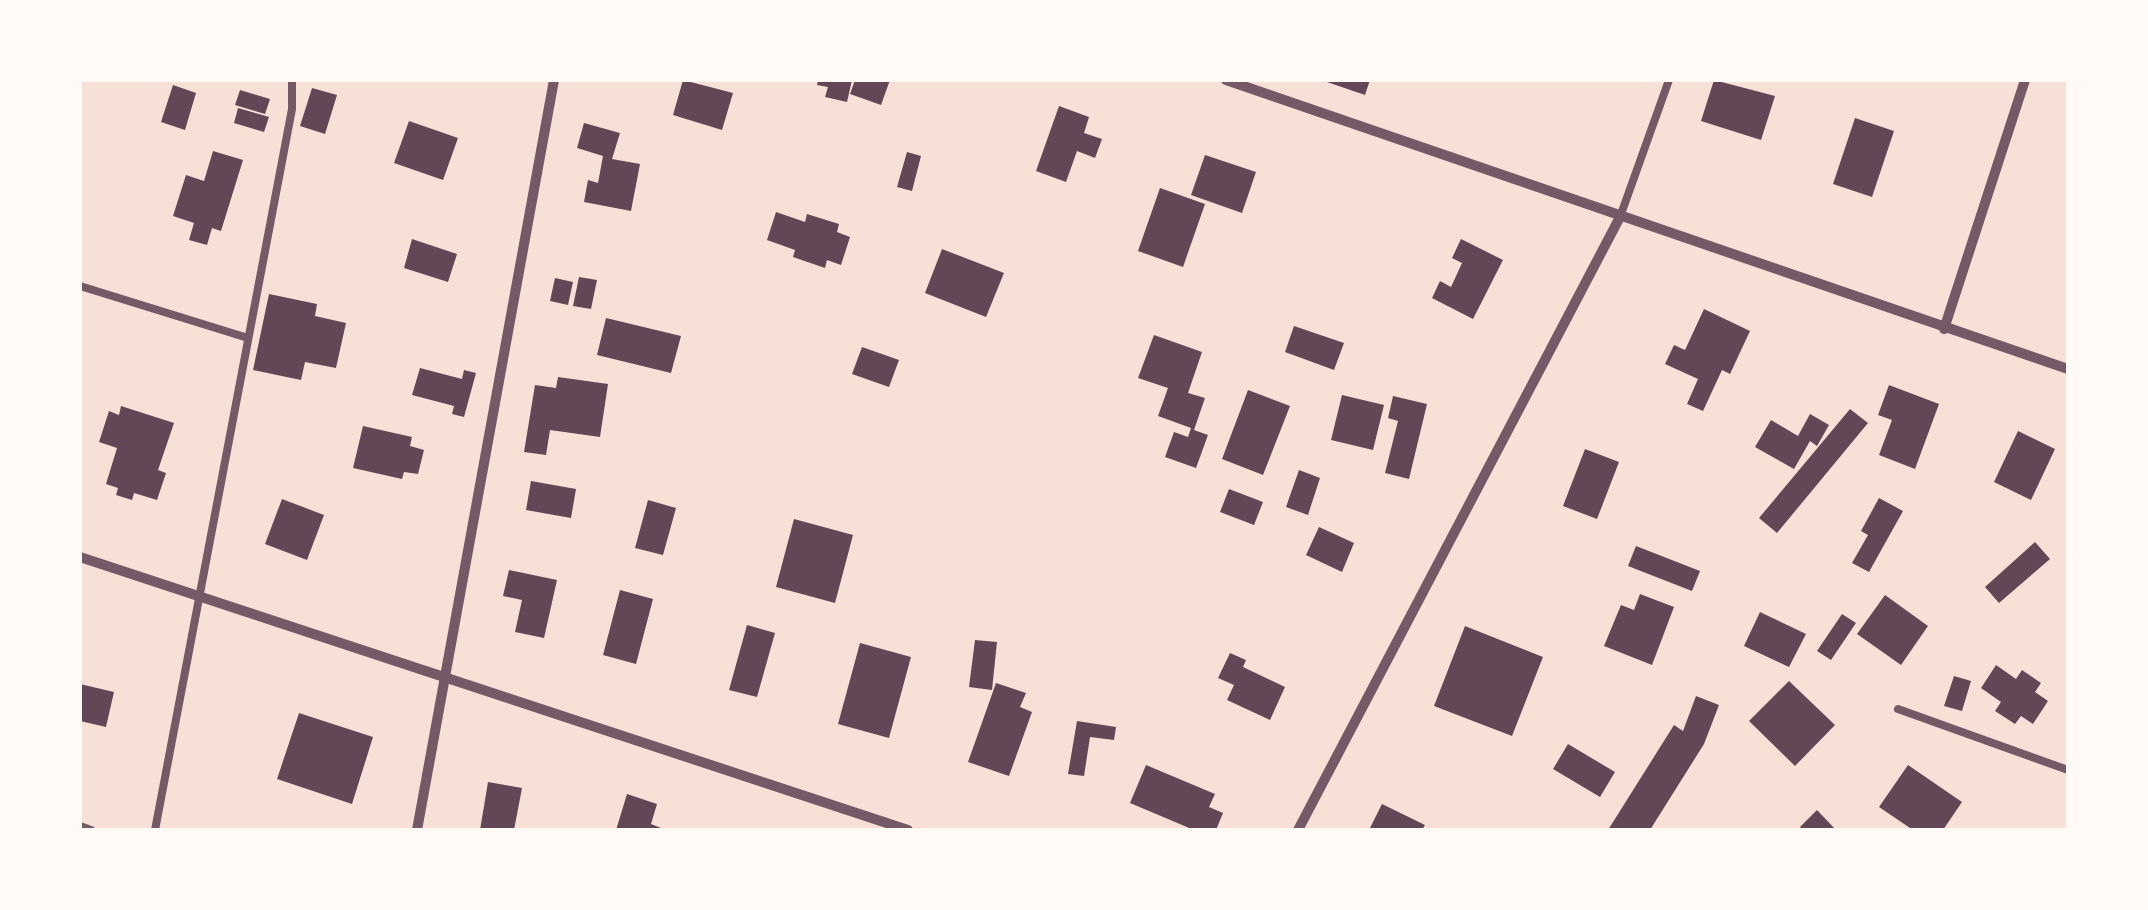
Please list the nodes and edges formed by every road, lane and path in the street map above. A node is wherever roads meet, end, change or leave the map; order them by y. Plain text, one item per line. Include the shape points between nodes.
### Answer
1 (292, 80) edge
2 (554, 80) edge
3 (1226, 80) edge
4 (1669, 80) edge
5 (2025, 80) edge
6 (1620, 217) junction
7 (80, 286) edge
8 (1944, 329) junction
9 (248, 338) junction
10 (2068, 368) edge
11 (80, 557) edge
12 (198, 597) junction
13 (444, 678) junction
14 (1898, 709) dead end
15 (2068, 770) edge
16 (80, 826) edge
17 (91, 830) edge
18 (155, 830) edge
19 (417, 830) edge
20 (908, 830) edge
21 (1298, 830) edge

1 - 9 lane
2 - 13 street
3 - 6 street
4 - 6 lane
5 - 8 street
6 - 8 street
6 - 21 street
7 - 9 lane
8 - 10 street
9 - 12 lane
11 - 12 street
12 - 13 street
12 - 18 lane
13 - 19 street
13 - 20 street
14 - 15 lane
16 - 17 lane

